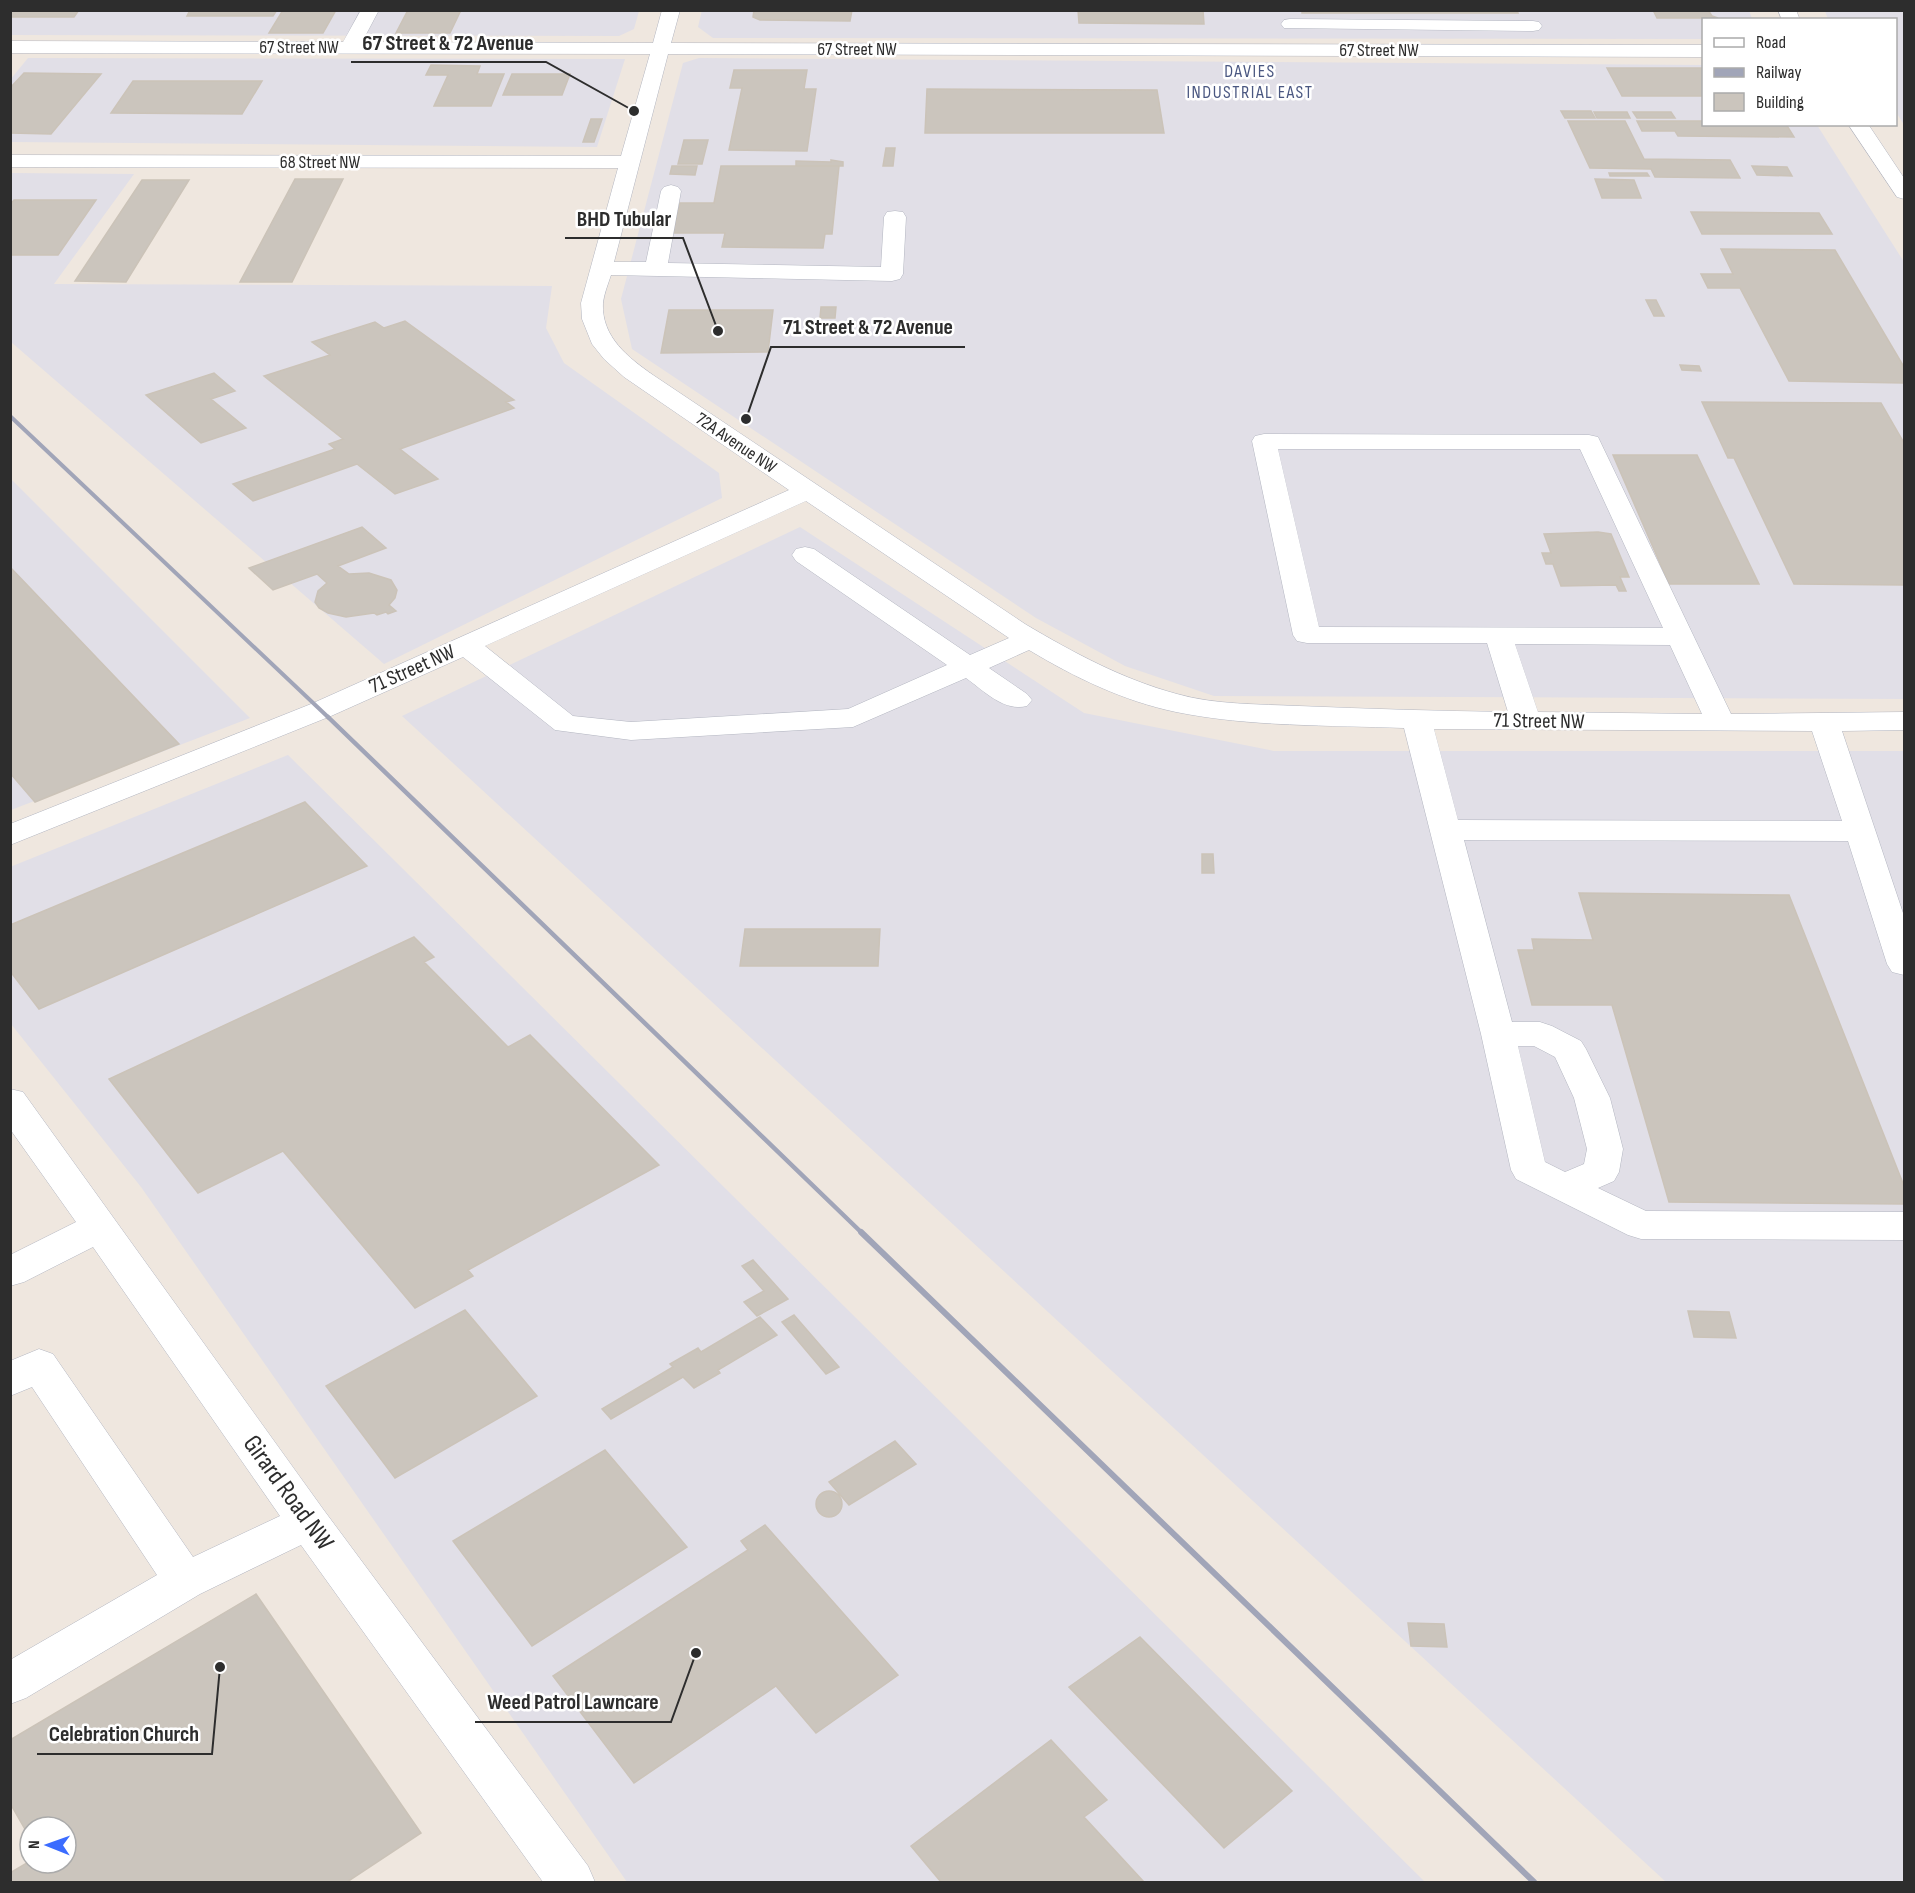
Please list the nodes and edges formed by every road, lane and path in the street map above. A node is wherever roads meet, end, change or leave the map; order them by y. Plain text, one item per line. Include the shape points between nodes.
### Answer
1 (370, 10) edge
2 (671, 10) edge
3 (1288, 17) edge
4 (1530, 19) edge
5 (11, 47) edge
6 (350, 47) junction
7 (660, 48) junction
8 (1293, 50) junction
9 (1540, 50) junction
10 (1702, 51) edge
11 (1859, 126) edge
12 (10, 161) edge
13 (630, 162) junction
14 (670, 191) dead end
15 (1905, 193) edge
16 (895, 217) dead end
17 (602, 268) junction
18 (656, 269) junction
19 (808, 491) junction
20 (805, 555) dead end
21 (1498, 636) junction
22 (1680, 637) junction
23 (1030, 639) junction
24 (466, 645) junction
25 (968, 666) junction
26 (1017, 700) dead end
27 (1175, 703) joint
28 (1417, 720) junction
29 (1526, 721) junction
30 (1824, 721) junction
31 (1905, 721) edge
32 (1721, 723) junction
33 (1445, 830) junction
34 (1860, 831) junction
35 (10, 835) edge
36 (1905, 964) edge
37 (1498, 1034) junction
38 (10, 1101) edge
39 (1563, 1187) junction
40 (1905, 1226) edge
41 (99, 1227) junction
42 (10, 1272) edge
43 (10, 1380) edge
44 (308, 1522) junction
45 (185, 1581) junction
46 (10, 1684) edge
47 (571, 1882) edge

1 - 6 street
2 - 7 street, 72A Avenue NW
3 - 4 street
3 - 8 street
4 - 9 street
5 - 6 street, 67 Street NW
6 - 7 street, 67 Street NW
7 - 8 street, 67 Street NW
7 - 13 street, 72A Avenue NW
8 - 9 street, 67 Street NW
9 - 10 street, 67 Street NW
11 - 15 street
12 - 13 street, 68 Street NW
13 - 17 street, 72A Avenue NW
14 - 18 street
16 - 18 street via 892,274
17 - 18 street
17 - 19 street, 72A Avenue NW via 592,316 606,349 657,389
19 - 23 street, 72A Avenue NW
19 - 24 street, 71 Street NW
20 - 25 street
21 - 22 street
21 - 22 street via 1307,635 1264,441 1589,442
21 - 29 street
22 - 32 street
23 - 25 street
23 - 27 street, 72A Avenue NW via 1120,686
24 - 25 street via 565,724 631,731 853,718
24 - 35 street, 71 Street NW via 321,710
25 - 26 street
27 - 28 street, 71 Street NW via 1222,711
28 - 29 street, 71 Street NW
28 - 33 street
29 - 32 street, 71 Street NW
30 - 31 street, 71 Street NW
30 - 32 street, 71 Street NW
30 - 34 street
33 - 34 street
33 - 37 street
34 - 36 street
37 - 39 street via 1529,1170
37 - 39 street via 1540,1034 1569,1049 1592,1098 1605,1149 1601,1172
38 - 41 street, Girard Road NW
39 - 40 street via 1641,1225
41 - 42 street
41 - 44 street, Girard Road NW
43 - 45 street via 39,1365
44 - 45 street
44 - 47 street, Girard Road NW
45 - 46 street

